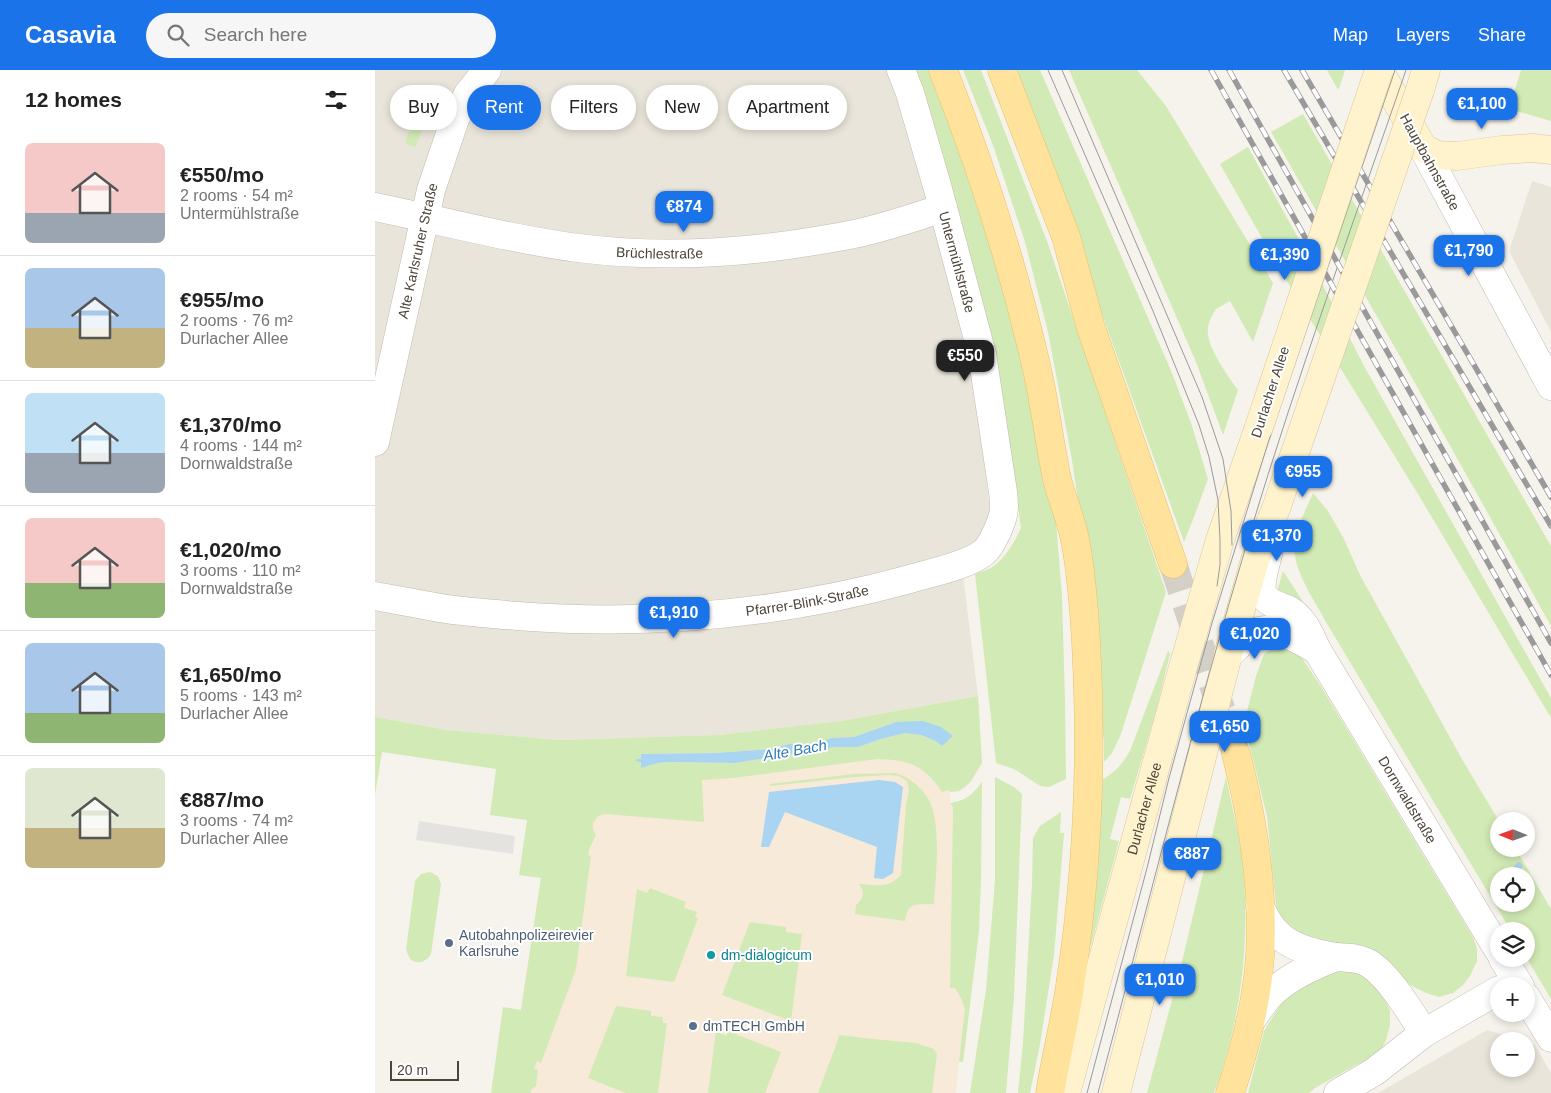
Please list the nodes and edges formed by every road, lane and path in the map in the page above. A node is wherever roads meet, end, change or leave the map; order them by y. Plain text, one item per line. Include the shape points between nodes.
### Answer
1 (487, 70) edge
2 (901, 70) edge
3 (943, 70) edge
4 (1002, 70) edge
5 (1379, 70) edge
6 (1423, 80) edge
7 (1423, 148) junction
8 (1551, 150) edge
9 (375, 207) edge
10 (943, 208) junction
11 (424, 217) junction
12 (1551, 386) edge
13 (375, 442) edge
14 (1277, 506) junction
15 (967, 562) joint
16 (1173, 564) tunnel mouth
17 (375, 596) edge
18 (1317, 650) junction
19 (1228, 655) junction
20 (1236, 754) tunnel mouth
21 (1260, 908) junction
22 (1490, 936) edge
23 (1336, 957) junction
24 (1490, 996) edge
25 (1535, 1015) edge
26 (1250, 1022) junction
27 (1424, 1033) junction
28 (1551, 1038) edge
29 (1050, 1093) edge
30 (1066, 1093) edge
31 (1116, 1093) edge
32 (1230, 1093) edge
33 (1338, 1093) edge

1 - 11 street, Alte Karlsruher Straße via 468,94 455,119
2 - 10 street, Untermühlstraße
3 - 29 main road via 1016,284 1037,366 1057,480 1074,537 1080,572 1088,712 1084,848 1072,978
4 - 16 main road via 1066,237 1091,328
5 - 7 main road, Hauptbahnstraße
5 - 30 main road, Durlacher Allee, bridge via 1220,540
6 - 14 main road, bridge
7 - 8 main road via 1437,156 1533,148
7 - 12 street, Hauptbahnstraße
9 - 11 street, Brüchlestraße
10 - 11 street, Brüchlestraße via 870,231 834,238 698,254 578,248
10 - 15 street, Untermühlstraße via 982,354 1003,492 1004,514 987,550
11 - 13 street, Alte Karlsruher Straße
14 - 18 street, Dornwaldstraße via 1262,590 1268,601 1298,617
14 - 19 main road via 1255,560
15 - 17 street, Pfarrer-Blink-Straße via 882,586 805,602 653,620 518,616 447,609
18 - 19 street via 1279,632 1265,631 1251,636
18 - 22 street, Dornwaldstraße
19 - 31 main road
20 - 21 main road via 1254,841
21 - 23 street via 1277,935 1295,946
21 - 26 main road via 1257,984
23 - 26 street via 1293,977 1273,992
23 - 27 street via 1353,957 1368,963 1400,997
24 - 27 street
25 - 28 street
26 - 32 main road
27 - 33 street via 1374,1072

